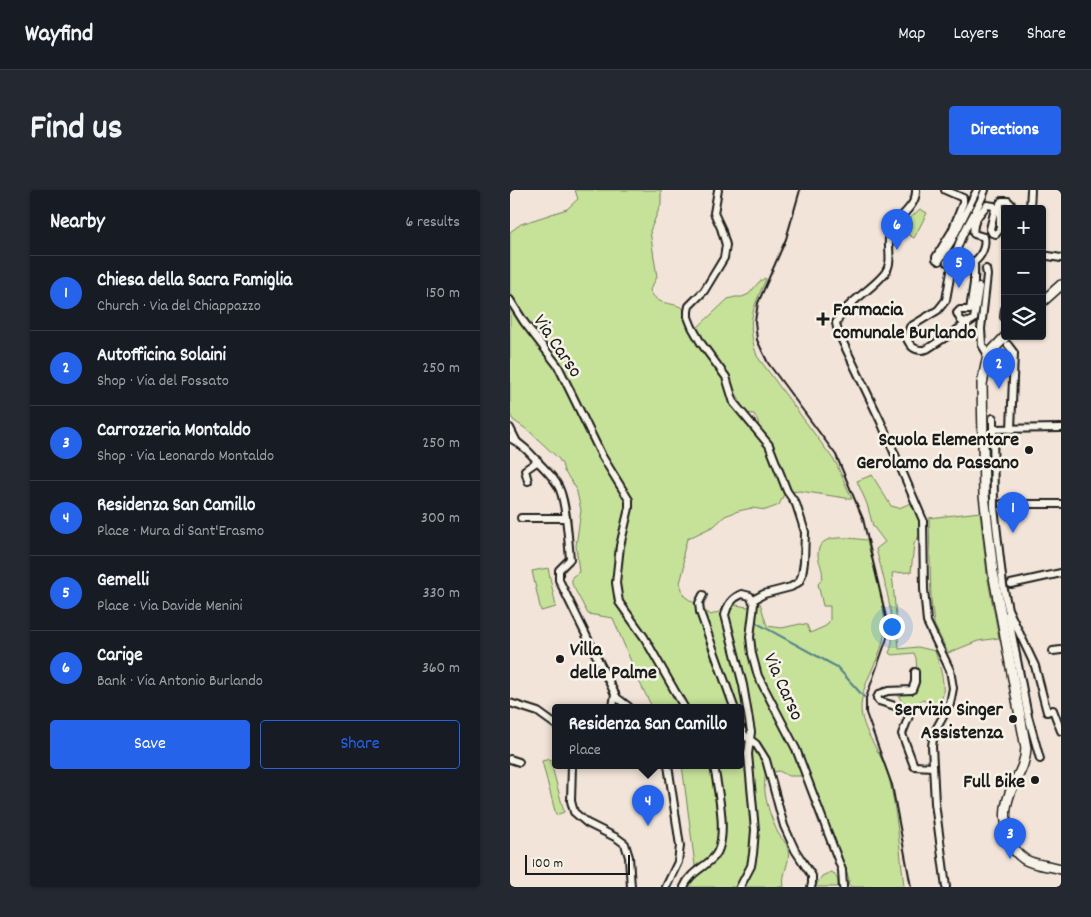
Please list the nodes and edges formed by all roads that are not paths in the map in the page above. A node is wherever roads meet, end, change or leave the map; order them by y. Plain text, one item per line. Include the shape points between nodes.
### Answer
1 (718, 190) edge
2 (916, 190) edge
3 (945, 190) edge
4 (977, 190) edge
5 (985, 190) edge
6 (1031, 190) edge
7 (1009, 205) edge
8 (1030, 205) edge
9 (1046, 256) edge
10 (1061, 258) edge
11 (947, 262) dead end
12 (974, 262) junction
13 (986, 269) dead end
14 (1061, 284) edge
15 (979, 287) tunnel mouth
16 (1046, 298) edge
17 (510, 300) edge
18 (968, 322) junction
19 (1007, 341) edge
20 (988, 355) junction
21 (993, 418) dead end
22 (510, 428) edge
23 (1061, 428) edge
24 (993, 429) junction
25 (1012, 429) junction
26 (510, 438) edge
27 (517, 442) junction
28 (538, 461) junction
29 (528, 481) dead end
30 (1002, 504) dead end
31 (1061, 504) edge
32 (521, 518) dead end
33 (566, 518) junction
34 (1061, 573) edge
35 (1011, 584) dead end
36 (703, 595) dead end
37 (753, 600) junction
38 (1008, 609) junction
39 (1061, 650) edge
40 (1053, 652) dead end
41 (915, 672) dead end
42 (615, 694) junction
43 (510, 703) edge
44 (614, 704) edge
45 (624, 704) edge
46 (682, 704) edge
47 (733, 704) edge
48 (552, 722) edge
49 (1061, 732) edge
50 (744, 734) edge
51 (750, 741) junction
52 (510, 759) edge
53 (1040, 759) dead end
54 (519, 762) dead end
55 (933, 767) junction
56 (572, 769) edge
57 (669, 769) edge
58 (715, 769) edge
59 (1061, 870) edge
60 (631, 887) edge
61 (666, 887) edge
62 (684, 887) edge
63 (740, 887) edge
64 (811, 887) edge
65 (843, 887) edge
66 (946, 887) edge

1 - 37 street via 714,212 726,245 724,258 704,291 689,306 688,318 701,343 726,377 734,403 769,446 796,504 805,532 804,562 798,582
2 - 55 street via 914,202 891,232 890,260 885,273 846,309 836,323 923,520 927,622 950,670 953,688 950,704 932,739
3 - 4 street via 964,200 952,231 936,256 939,260
5 - 12 street via 956,253
6 - 8 street
7 - 12 street via 1004,200 1000,203 1000,230 996,234 990,229 994,206 987,205 980,213 973,232 984,237 985,244
9 - 10 street
11 - 18 street via 952,266 946,300 938,310 910,327 907,339 912,347 922,350
12 - 18 street via 970,310 960,310 957,314 961,321
13 - 20 street via 981,329 982,345
14 - 16 main road
15 - 18 street via 975,317
17 - 46 street, Via Carso via 558,366 602,456 629,500 616,583 619,602 644,637
19 - 20 main road
19 - 25 street via 1014,353
20 - 59 main road via 982,384 984,511 1026,748 1023,767 1007,802 1006,823 1009,839 1022,858
21 - 24 street
22 - 27 street
23 - 25 street
24 - 25 street
24 - 38 street via 994,507
26 - 27 street
27 - 28 street
28 - 29 street via 526,470
28 - 33 street via 560,490
30 - 31 street
32 - 33 street
33 - 42 street via 570,559 559,570 559,580
34 - 35 street
36 - 47 street via 699,603 700,612
37 - 51 street, Via Carso via 745,594 737,596 730,603 726,615 743,685
37 - 65 street, Via Carso via 750,637 755,667 801,762 842,870
38 - 49 street via 1035,666 1047,712 1053,710
38 - 53 street via 1028,716
39 - 40 street
41 - 55 street via 916,682 912,690 884,691 877,698 879,702 911,711 902,732 906,748 914,766
42 - 44 street
42 - 45 street
43 - 48 street via 538,712
50 - 51 street
51 - 63 street, Via Carso via 748,754 755,836 751,866
51 - 64 street via 756,744 766,760 784,826 812,876
52 - 54 street
55 - 66 street
56 - 60 street via 574,812 586,823 624,844 629,858
57 - 61 street via 680,846 678,862
58 - 62 street via 722,839 718,852 695,871

